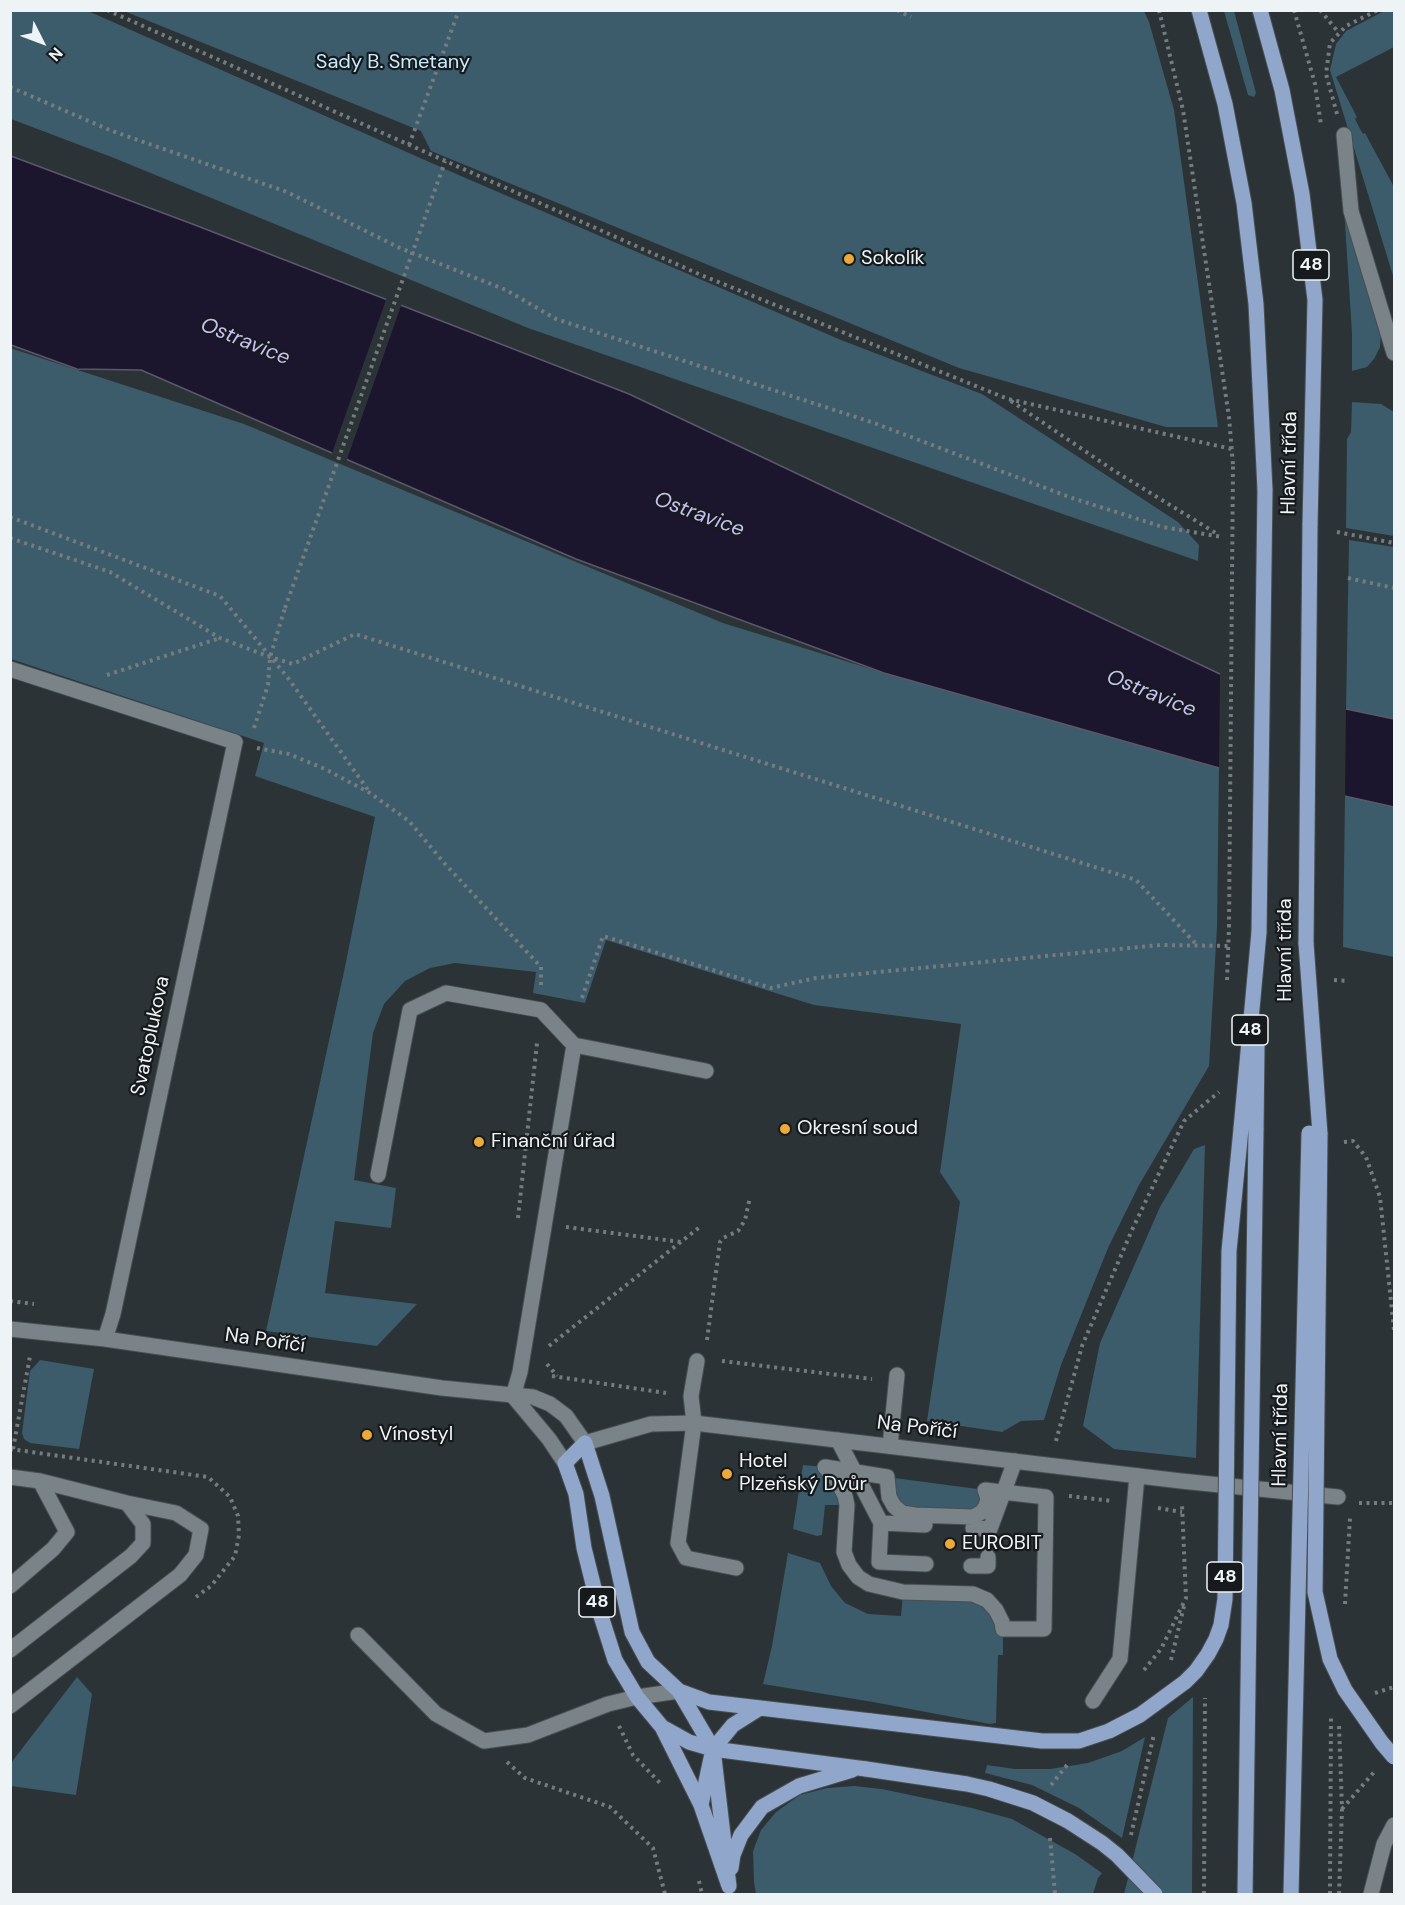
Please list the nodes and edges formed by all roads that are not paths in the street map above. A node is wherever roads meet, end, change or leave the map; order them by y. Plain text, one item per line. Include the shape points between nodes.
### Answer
1 (1199, 10) edge
2 (1260, 10) edge
3 (1344, 135) dead end
4 (1395, 353) edge
5 (10, 669) edge
6 (574, 1045) junction
7 (706, 1071) dead end
8 (1249, 1130) junction
9 (1314, 1134) junction
10 (378, 1175) dead end
11 (10, 1329) edge
12 (105, 1338) junction
13 (704, 1360) road end
14 (897, 1378) road end
15 (513, 1396) junction
16 (694, 1423) junction
17 (838, 1440) junction
18 (585, 1443) junction
19 (890, 1446) junction
20 (1015, 1461) junction
21 (565, 1463) junction
22 (854, 1472) junction
23 (1137, 1476) junction
24 (10, 1477) edge
25 (40, 1481) junction
26 (1003, 1492) junction
27 (1338, 1497) road end
28 (127, 1503) junction
29 (881, 1523) junction
30 (928, 1526) dead end
31 (973, 1528) dead end
32 (988, 1557) dead end
33 (926, 1564) dead end
34 (971, 1566) dead end
35 (736, 1568) dead end
36 (10, 1586) edge
37 (358, 1635) dead end
38 (10, 1650) edge
39 (679, 1691) junction
40 (637, 1697) junction
41 (1093, 1701) dead end
42 (10, 1706) edge
43 (760, 1708) junction
44 (662, 1727) junction
45 (713, 1749) junction
46 (1395, 1757) edge
47 (863, 1769) junction
48 (700, 1805) junction
49 (1395, 1825) edge
50 (730, 1890) edge
51 (1155, 1894) edge
52 (1245, 1894) edge
53 (1291, 1894) edge
54 (1371, 1894) edge

1 - 8 main road, Hlavní třída / 48, bridge via 1225,104 1244,203 1256,304 1265,490 1259,932
2 - 9 main road, Hlavní třída / 48, bridge via 1282,90 1302,194 1315,300 1306,943
3 - 4 street via 1351,211
5 - 12 street, Svatoplukova via 242,744
6 - 7 street
6 - 10 street via 541,1010 446,993 410,1010
6 - 15 street
8 - 43 main road, 48, bridge via 1229,1251 1225,1599 1216,1639 1196,1671 1140,1715 1078,1741 1042,1741
8 - 52 main road, 48, bridge
9 - 46 main road, 48, bridge via 1315,1592 1330,1659 1345,1689
9 - 53 main road, Hlavní třída / 48, bridge
11 - 12 street, Na Poříčí
12 - 15 street, Na Poříčí
13 - 16 street via 691,1396
14 - 19 street
15 - 18 street, Na Poříčí via 533,1397 550,1404 566,1416
15 - 21 street
16 - 17 street, Na Poříčí
16 - 18 street, Na Poříčí via 651,1424
16 - 35 street via 678,1543 686,1558
17 - 19 street, Na Poříčí
17 - 22 street
18 - 21 main road
18 - 39 main road, 48 via 602,1496 632,1632 648,1662
19 - 20 street, Na Poříčí
20 - 23 street, Na Poříčí
20 - 26 street
21 - 40 main road, 48 via 576,1494 584,1548 601,1616 615,1660
22 - 26 street via 887,1476 894,1506 902,1513 915,1515 973,1517 986,1506 985,1490
22 - 26 street via 825,1467 845,1496 844,1552 858,1577 869,1584 903,1592 973,1594 987,1600 996,1610 1004,1629 1044,1629 1046,1497
22 - 29 street
23 - 27 street, Na Poříčí
23 - 41 street via 1120,1659
24 - 25 street
25 - 28 street
25 - 36 street via 67,1532
26 - 31 street via 990,1532
28 - 38 street via 143,1524 143,1543
28 - 42 street via 176,1513 201,1529 196,1554 180,1575
29 - 30 street
29 - 33 street via 879,1562
32 - 34 street via 988,1566
37 - 40 street via 436,1714 484,1741 528,1735
39 - 40 street
39 - 43 main road, 48 via 709,1702
39 - 45 main road
40 - 44 main road, 48
43 - 45 main road via 733,1725
44 - 45 main road, 48 via 689,1742
44 - 48 main road, 48
45 - 47 main road, 48
45 - 48 main road
45 - 50 main road
47 - 50 main road, 48 via 799,1786 762,1807 736,1845
47 - 51 main road, 48, bridge via 958,1782 1033,1803 1094,1837
48 - 50 main road, 48
49 - 54 street via 1384,1844

